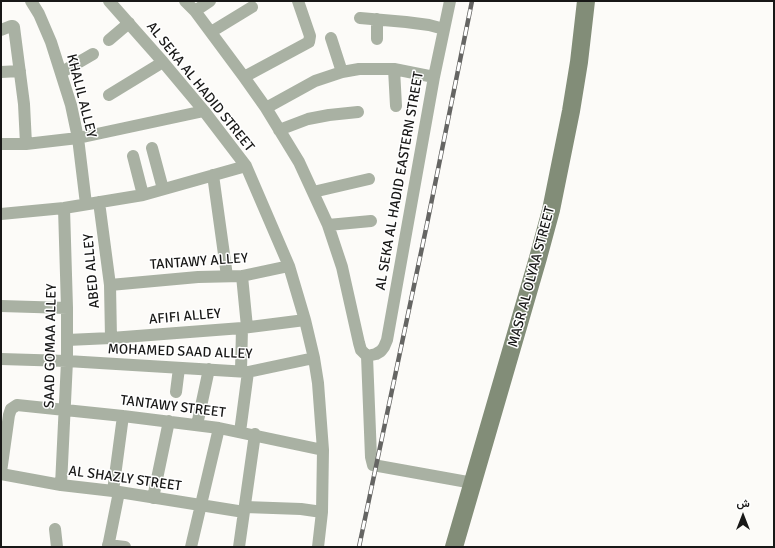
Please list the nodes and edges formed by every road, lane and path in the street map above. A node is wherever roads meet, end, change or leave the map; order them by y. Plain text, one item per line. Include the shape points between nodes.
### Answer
1 (31, 1) edge
2 (109, 1) edge
3 (185, 1) edge
4 (210, 1) edge
5 (298, 1) edge
6 (450, 1) edge
7 (586, 1) edge
8 (252, 7) dead end
9 (195, 11) junction
10 (360, 18) dead end
11 (377, 19) junction
12 (129, 23) junction
13 (444, 29) junction
14 (1, 30) edge
15 (211, 32) junction
16 (331, 38) dead end
17 (377, 39) dead end
18 (109, 40) dead end
19 (93, 54) dead end
20 (163, 62) junction
21 (394, 69) junction
22 (20, 71) junction
23 (1, 72) edge
24 (62, 72) junction
25 (342, 72) junction
26 (244, 76) junction
27 (434, 77) junction
28 (109, 95) dead end
29 (396, 106) dead end
30 (266, 108) junction
31 (204, 110) junction
32 (358, 112) dead end
33 (280, 130) junction
34 (78, 138) junction
35 (1, 144) edge
36 (26, 144) junction
37 (152, 148) dead end
38 (133, 156) dead end
39 (246, 166) junction
40 (213, 175) junction
41 (369, 179) dead end
42 (163, 189) junction
43 (313, 192) junction
44 (143, 195) junction
45 (99, 202) junction
46 (86, 204) junction
47 (64, 208) junction
48 (1, 214) edge
49 (371, 221) dead end
50 (328, 225) junction
51 (289, 266) junction
52 (227, 276) junction
53 (242, 276) junction
54 (110, 285) junction
55 (1, 306) edge
56 (67, 308) junction
57 (305, 320) junction
58 (244, 327) junction
59 (112, 338) junction
60 (67, 340) junction
61 (367, 356) junction
62 (314, 358) junction
63 (1, 359) edge
64 (67, 361) junction
65 (179, 368) junction
66 (209, 369) junction
67 (244, 372) junction
68 (176, 392) dead end
69 (65, 409) junction
70 (123, 416) junction
71 (169, 421) junction
72 (4, 425) edge
73 (197, 425) junction
74 (218, 428) junction
75 (240, 432) junction
76 (255, 434) junction
77 (323, 450) junction
78 (1, 473) edge
79 (473, 483) junction
80 (61, 485) junction
81 (116, 491) junction
82 (153, 498) junction
83 (200, 506) junction
84 (245, 510) junction
85 (322, 512) junction
86 (55, 529) dead end
87 (108, 546) edge
88 (57, 547) edge
89 (125, 547) edge
90 (191, 547) edge
91 (239, 547) edge
92 (318, 547) edge
93 (454, 547) edge

1 - 24 street, KHALIL ALLEY via 42,21
2 - 12 street, AL SEKA AL HADID STREET
3 - 9 street
4 - 9 street
5 - 26 street via 310,36 309,42
6 - 13 street, AL SEKA AL HADID EASTERN STREET
7 - 79 street, MASR AL OLYAA STREET via 571,111 551,210
8 - 15 street
9 - 15 street
10 - 11 street
11 - 13 street
11 - 17 street
12 - 18 street
12 - 20 street, AL SEKA AL HADID STREET
13 - 27 street, AL SEKA AL HADID EASTERN STREET
14 - 22 street via 14,27
15 - 26 street
16 - 25 street
19 - 24 street
20 - 28 street
20 - 31 street, AL SEKA AL HADID STREET
21 - 25 street via 359,69
21 - 27 street
21 - 29 street
22 - 23 street
22 - 36 street
24 - 34 street, KHALIL ALLEY
25 - 30 street via 315,81
26 - 30 street
27 - 61 street, AL SEKA AL HADID EASTERN STREET via 387,340 381,351
30 - 33 street
31 - 34 street
31 - 39 street, AL SEKA AL HADID STREET
32 - 33 street via 308,119
33 - 43 street
34 - 36 street
34 - 46 street, KHALIL ALLEY
35 - 36 street
37 - 42 street
38 - 44 street
39 - 40 street
39 - 51 street, AL SEKA AL HADID STREET
40 - 42 street
40 - 52 street
41 - 43 street
42 - 44 street
43 - 50 street
44 - 45 street
45 - 46 street
45 - 54 street, ABED ALLEY
46 - 47 street
47 - 48 street
47 - 56 street, SAAD GOMAA ALLEY
49 - 50 street
50 - 61 street via 342,267 359,343
51 - 53 street, TANTAWY ALLEY
51 - 57 street, AL SEKA AL HADID STREET
52 - 53 street, TANTAWY ALLEY
52 - 54 street, TANTAWY ALLEY
53 - 58 street
54 - 59 street, ABED ALLEY
55 - 56 street
56 - 60 street, SAAD GOMAA ALLEY
57 - 58 street, AFIFI ALLEY
57 - 62 street, AL SEKA AL HADID STREET
58 - 59 street, AFIFI ALLEY
58 - 67 street
59 - 60 street, AFIFI ALLEY
60 - 64 street, SAAD GOMAA ALLEY
61 - 79 street via 373,465
62 - 67 street, MOHAMED SAAD ALLEY
62 - 77 street, AL SEKA AL HADID STREET
63 - 64 street, MOHAMED SAAD ALLEY
64 - 65 street, MOHAMED SAAD ALLEY
64 - 69 street, SAAD GOMAA ALLEY
65 - 66 street, MOHAMED SAAD ALLEY
65 - 68 street
66 - 67 street, MOHAMED SAAD ALLEY
66 - 73 street
67 - 75 street
69 - 70 street, TANTAWY STREET
69 - 72 street, TANTAWY STREET via 16,405 11,409
69 - 80 street, SAAD GOMAA ALLEY
70 - 71 street, TANTAWY STREET
70 - 81 street
71 - 73 street, TANTAWY STREET
71 - 82 street
72 - 78 street
73 - 74 street, TANTAWY STREET
74 - 75 street, TANTAWY STREET
74 - 83 street
75 - 76 street, TANTAWY STREET
76 - 77 street, TANTAWY STREET
76 - 84 street
77 - 85 street, AL SEKA AL HADID STREET
78 - 80 street, AL SHAZLY STREET
79 - 93 street, MASR AL OLYAA STREET
80 - 81 street, AL SHAZLY STREET
81 - 82 street, AL SHAZLY STREET
81 - 87 street
82 - 83 street, AL SHAZLY STREET
83 - 84 street, AL SHAZLY STREET
83 - 90 street
84 - 85 street, AL SHAZLY STREET via 301,509
84 - 91 street
85 - 92 street, AL SEKA AL HADID STREET
86 - 88 street
87 - 89 street

